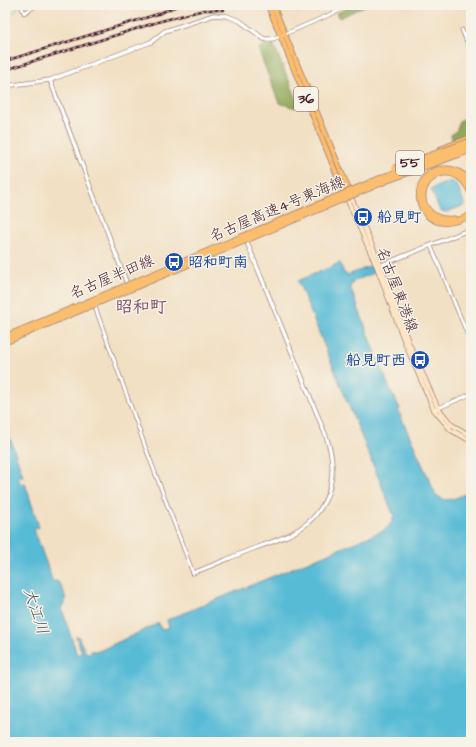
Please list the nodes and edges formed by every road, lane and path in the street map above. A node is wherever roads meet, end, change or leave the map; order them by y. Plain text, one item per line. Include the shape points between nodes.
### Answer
1 (21, 5) edge
2 (37, 5) edge
3 (268, 5) edge
4 (273, 5) edge
5 (352, 5) edge
6 (462, 30) dead end
7 (283, 35) junction
8 (471, 51) edge
9 (50, 80) junction
10 (5, 86) edge
11 (471, 137) edge
12 (471, 141) edge
13 (471, 145) edge
14 (471, 150) edge
15 (471, 154) edge
16 (388, 180) junction
17 (471, 183) edge
18 (471, 193) edge
19 (347, 194) junction
20 (471, 212) edge
21 (471, 215) edge
22 (471, 229) edge
23 (244, 234) junction
24 (247, 241) junction
25 (431, 246) junction
26 (379, 267) junction
27 (127, 284) junction
28 (92, 299) junction
29 (95, 306) junction
30 (5, 325) edge
31 (6, 336) edge
32 (5, 343) edge
33 (471, 343) edge
34 (471, 394) edge
35 (436, 409) junction
36 (471, 436) edge
37 (471, 441) edge
38 (193, 573) joint

1 - 2 street via 24,13
3 - 7 main road, 36
4 - 7 main road, 36
5 - 7 street
6 - 8 street
7 - 9 street via 264,39 240,21 227,16 214,16 165,31 151,42
7 - 19 main road, 36
9 - 10 street
9 - 27 street
11 - 19 main road, 名古屋半田線 / 55
12 - 19 highway, bridge via 408,163
13 - 19 main road, 名古屋半田線 / 55
13 - 19 highway, 名古屋高速4号東海線, bridge via 415,164
14 - 16 highway, 名古屋高速4号東海線, bridge
15 - 16 highway, bridge
16 - 32 highway, 名古屋高速4号東海線, bridge
17 - 21 highway via 459,172 442,169 426,177 419,196 424,211 437,222 450,223
18 - 20 highway via 459,176 444,173 429,180 423,195 428,210 441,218 456,218
19 - 23 main road, 名古屋半田線 / 55
19 - 24 main road, 名古屋半田線 / 55
19 - 26 main road, 名古屋東港線
19 - 31 highway, 名古屋高速4号東海線, bridge
22 - 25 street
23 - 24 street
23 - 27 main road, 名古屋半田線 / 55
24 - 29 main road, 名古屋半田線 / 55
24 - 38 street via 326,436 332,461 332,479 322,507 305,525
25 - 26 street
25 - 33 street
26 - 35 main road, 名古屋東港線 via 405,343
27 - 28 main road, 名古屋半田線 / 55
28 - 29 street
28 - 31 main road, 名古屋半田線 / 55
29 - 32 main road, 名古屋半田線 / 55
29 - 38 street via 144,446
30 - 31 street
34 - 35 street
35 - 36 main road, 名古屋東港線 via 452,424
35 - 37 main road, 名古屋東港線 via 452,430

